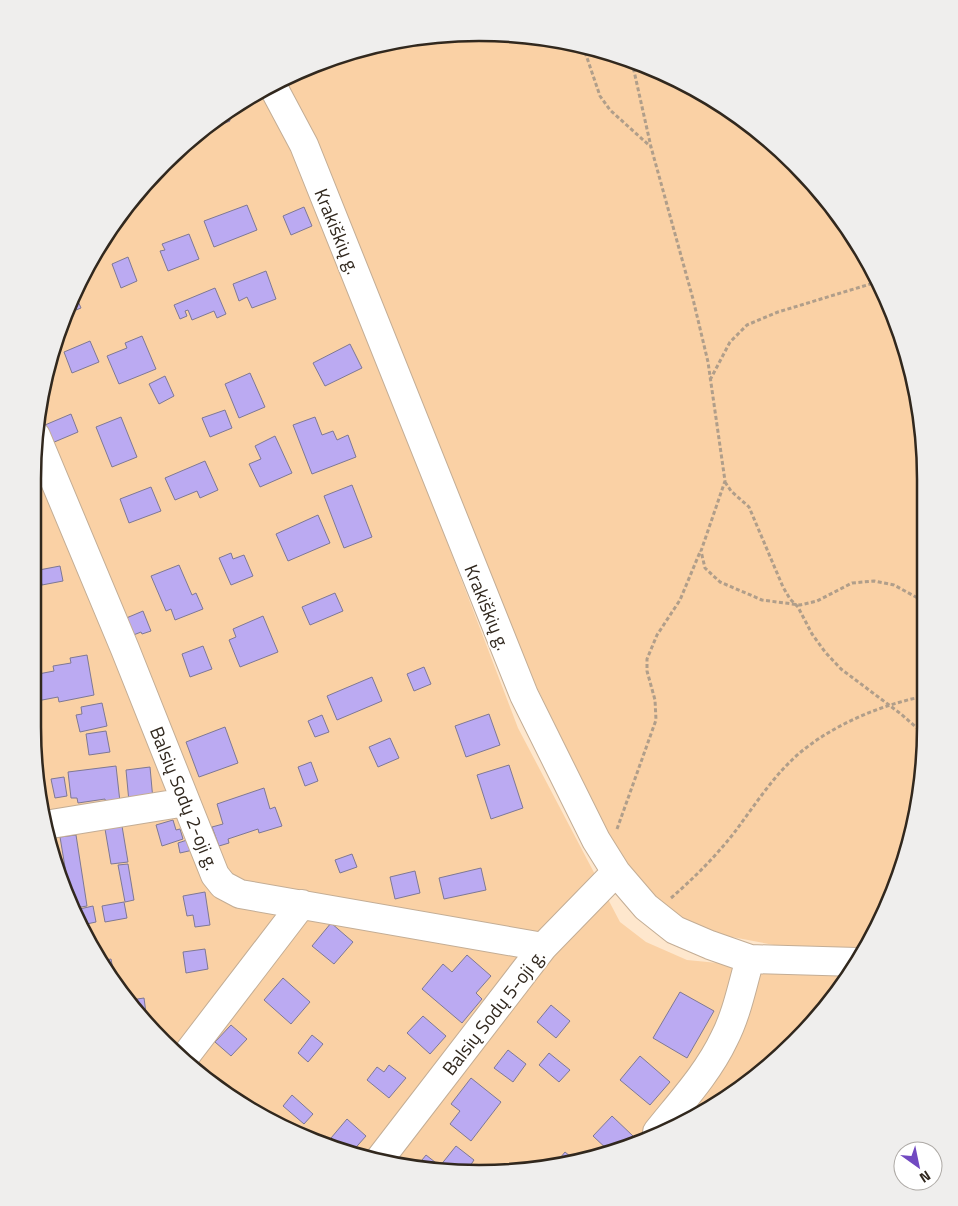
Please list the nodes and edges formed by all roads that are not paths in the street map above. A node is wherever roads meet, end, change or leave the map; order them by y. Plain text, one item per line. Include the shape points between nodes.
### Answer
1 (275, 91) edge
2 (42, 450) edge
3 (186, 802) junction
4 (53, 824) edge
5 (611, 864) junction
6 (302, 904) junction
7 (543, 947) junction
8 (750, 959) junction
9 (848, 962) edge
10 (187, 1054) edge
11 (663, 1124) edge
12 (384, 1154) edge

1 - 5 street, Krakiškių g. via 304,144 524,695
2 - 3 street, Balsių Sodų 2-oji g.
3 - 4 street
3 - 6 street, Balsių Sodų 2-oji g. via 215,875 223,885 240,894
5 - 7 street, Balsių Sodų 5-oji g.
5 - 8 street, Krakiškių g. via 646,907 674,930
6 - 7 street, Balsių Sodų 2-oji g.
6 - 10 street
7 - 12 street, Balsių Sodų 5-oji g.
8 - 9 street, Krakiškių g.
8 - 11 street via 724,1040 712,1062

